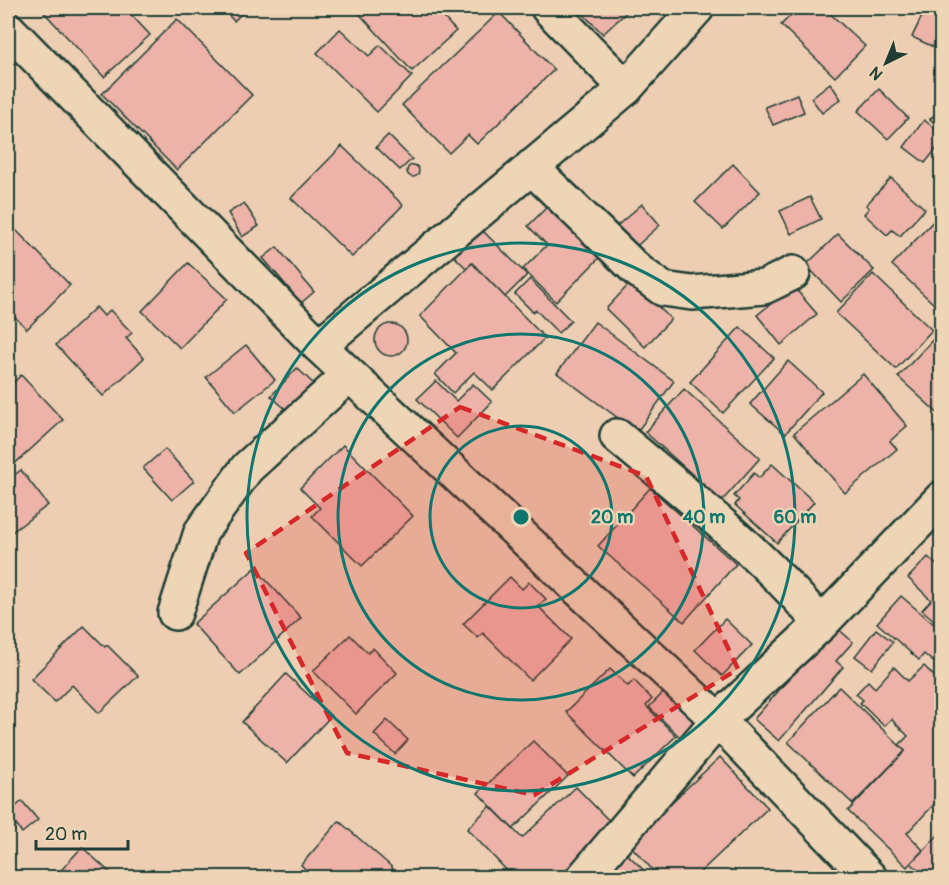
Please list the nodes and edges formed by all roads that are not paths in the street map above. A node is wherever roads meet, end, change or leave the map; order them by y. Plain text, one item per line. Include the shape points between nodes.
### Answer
1 (16, 8) edge
2 (548, 8) edge
3 (697, 8) edge
4 (8, 16) edge
5 (8, 29) edge
6 (626, 88) junction
7 (531, 167) junction
8 (793, 273) dead end
9 (319, 346) junction
10 (349, 375) junction
11 (617, 436) dead end
12 (942, 498) edge
13 (175, 613) dead end
14 (821, 624) junction
15 (718, 720) junction
16 (583, 878) edge
17 (870, 878) edge

1 - 4 street
2 - 6 street
3 - 6 street
5 - 9 street
6 - 7 street
7 - 8 street via 637,270 663,289 692,293 764,287
7 - 9 street
9 - 10 street
10 - 13 street via 247,468 201,532
10 - 15 street
11 - 14 street via 731,533
12 - 14 street
14 - 15 street
15 - 16 street
15 - 17 street

